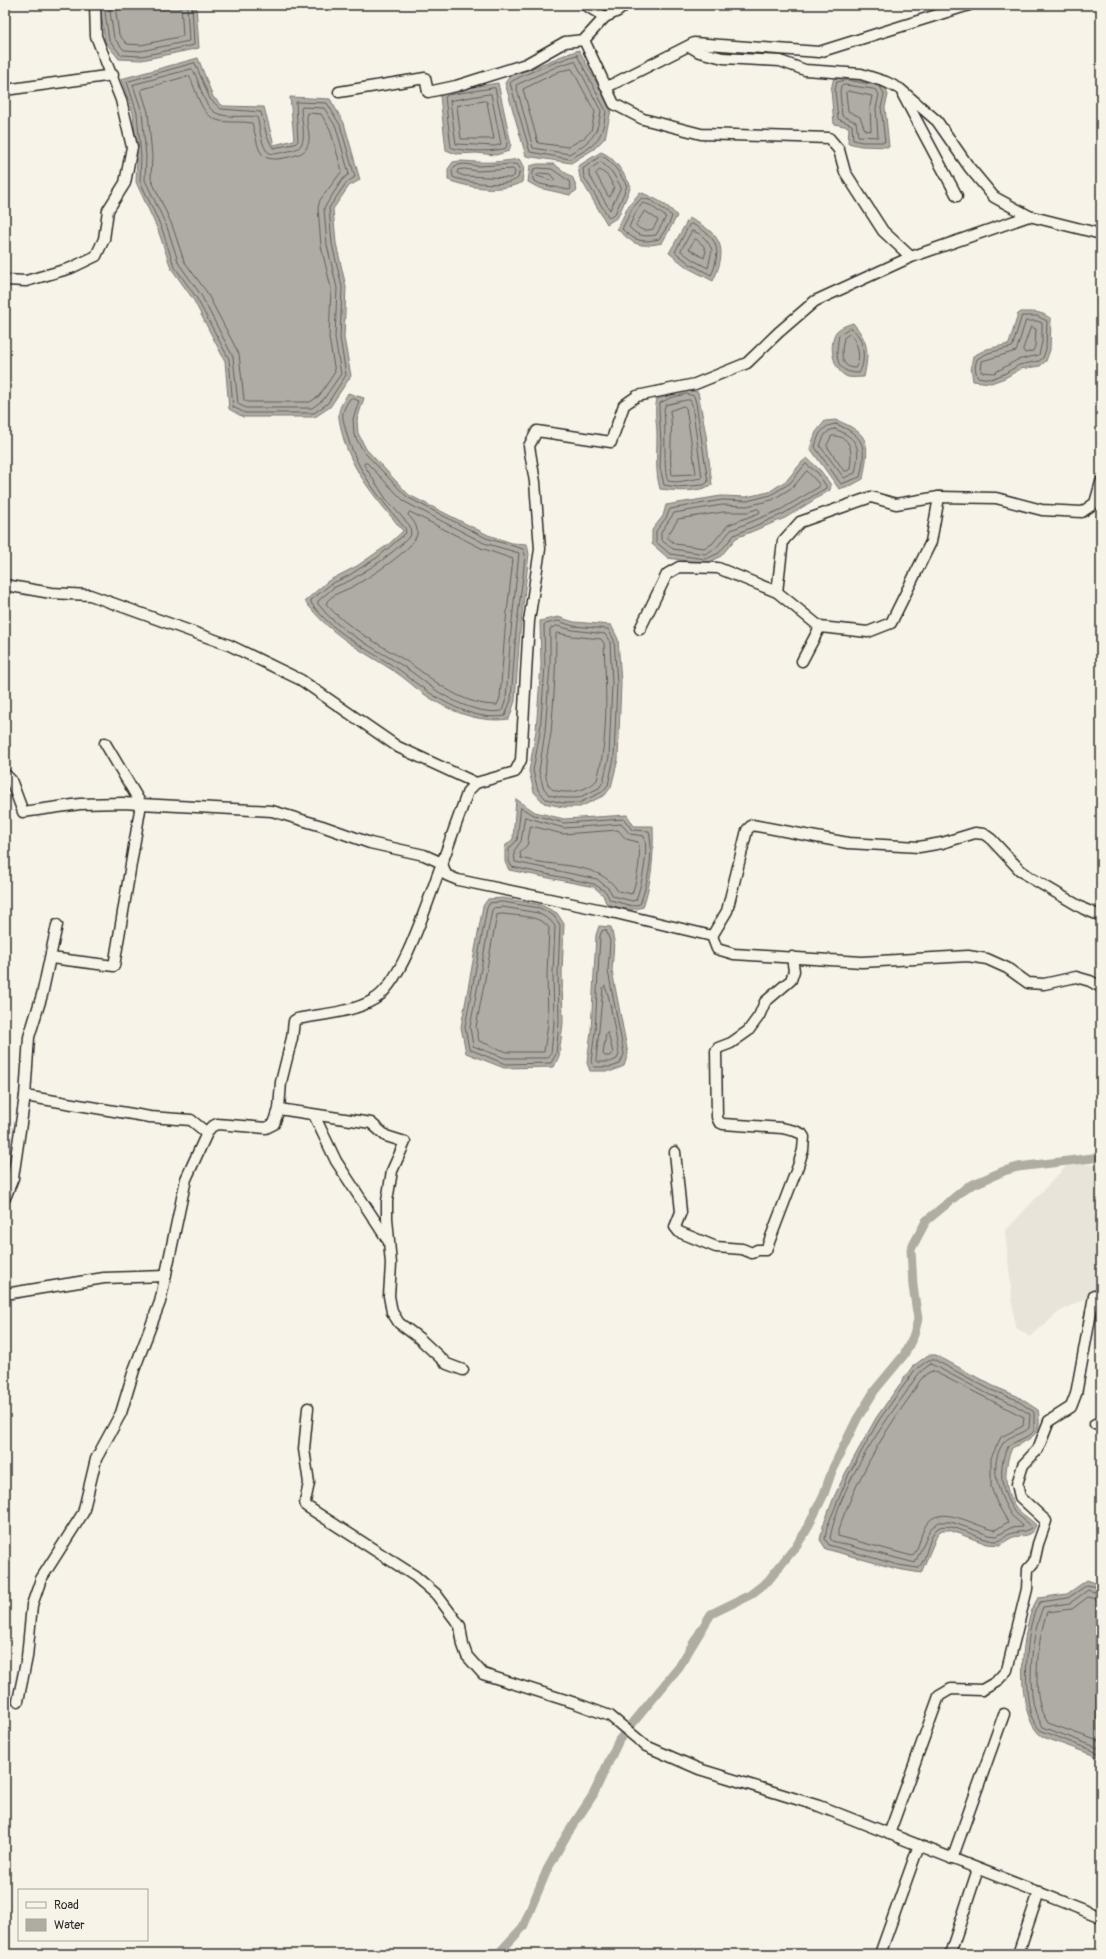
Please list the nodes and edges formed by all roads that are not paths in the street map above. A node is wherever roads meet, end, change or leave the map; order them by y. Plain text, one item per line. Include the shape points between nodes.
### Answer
1 (95, 5) edge
2 (585, 5) edge
3 (625, 5) edge
4 (969, 5) edge
5 (605, 17) junction
6 (584, 40) junction
7 (689, 46) junction
8 (112, 75) junction
9 (607, 87) junction
10 (900, 89) junction
11 (5, 90) edge
12 (339, 92) dead end
13 (957, 196) dead end
14 (1029, 216) junction
15 (1101, 234) edge
16 (911, 258) junction
17 (5, 280) edge
18 (1101, 482) edge
19 (939, 497) junction
20 (5, 585) edge
21 (776, 592) junction
22 (820, 626) junction
23 (640, 629) dead end
24 (802, 661) dead end
25 (105, 742) dead end
26 (5, 774) edge
27 (476, 783) junction
28 (141, 804) junction
29 (442, 864) junction
30 (1101, 916) edge
31 (57, 925) dead end
32 (712, 936) junction
33 (792, 957) junction
34 (51, 958) junction
35 (1101, 987) edge
36 (25, 1096) junction
37 (279, 1110) junction
38 (314, 1115) junction
39 (207, 1133) junction
40 (675, 1152) dead end
41 (5, 1198) edge
42 (389, 1241) junction
43 (166, 1276) junction
44 (5, 1294) edge
45 (1094, 1296) dead end
46 (463, 1370) dead end
47 (308, 1408) dead end
48 (18, 1701) dead end
49 (1004, 1714) dead end
50 (889, 1834) junction
51 (919, 1845) junction
52 (952, 1858) junction
53 (978, 1869) junction
54 (1039, 1892) junction
55 (1101, 1917) edge
56 (880, 1954) edge
57 (950, 1954) edge
58 (1018, 1954) edge

1 - 8 street via 96,36
2 - 5 street
3 - 5 street
4 - 7 street via 819,52 694,43
5 - 6 street
6 - 9 street
6 - 12 street via 565,42 526,64 428,92 425,78
7 - 9 street
7 - 10 street via 699,52 723,58 780,61 805,70 861,74
8 - 11 street
8 - 17 street via 122,100 132,147 125,183 108,210 104,239 96,256 72,268 26,281
9 - 16 street via 614,104 643,119 701,134 829,138 839,150 845,172 883,231
10 - 13 street
10 - 14 street via 937,121 994,197
14 - 15 street
14 - 16 street
16 - 27 street via 815,301 747,363 695,384 638,396 624,405 611,442 537,431 530,446 540,549 530,621 521,760 514,772
18 - 19 street via 1095,503 1082,512 1042,510 996,498
19 - 21 street via 896,504 871,498 800,522 783,541
19 - 22 street via 931,542 891,623 868,632
20 - 27 street via 51,594 90,595 229,645 301,680 398,747
21 - 22 street
21 - 23 street via 718,568 679,567 667,574
22 - 24 street
25 - 28 street
26 - 28 street via 11,780 23,812 80,804
27 - 29 street via 468,791
28 - 29 street via 272,811 370,843 424,855
28 - 34 street via 114,966
29 - 32 street via 446,875 458,880
29 - 37 street via 402,966 382,994 372,1001 346,1010 297,1018 294,1021 281,1082
30 - 32 street via 1030,878 984,834 975,833 919,847 848,843 752,825 747,830 727,911
31 - 34 street
32 - 33 street via 717,949 734,954
33 - 35 street via 862,962 968,956 987,959 1007,968 1028,983 1044,984 1076,977
33 - 40 street via 794,972 791,980 765,1002 748,1031 716,1051 716,1117 719,1122 782,1128 795,1131 804,1137 798,1166 766,1250 752,1253 742,1249 716,1247 678,1232 675,1227 681,1212
34 - 36 street via 29,1037
36 - 39 street via 150,1117 191,1120
36 - 41 street via 13,1178
37 - 38 street
37 - 39 street via 271,1127 224,1123 211,1127
38 - 42 street via 336,1161
38 - 42 street via 371,1123 386,1136 405,1142 392,1171 387,1201
39 - 43 street via 186,1179
42 - 46 street via 389,1296 392,1312 399,1323 424,1341 447,1364
43 - 44 street via 104,1278
43 - 48 street via 160,1302 121,1413 96,1459 83,1513 41,1579 36,1592
45 - 50 street via 1076,1394 1071,1407 1049,1421 1038,1449 1023,1465 1017,1484 1020,1497 1046,1521 1034,1562 1028,1570 1027,1589 1007,1670 996,1682 982,1690 951,1689 939,1696
47 - 50 street via 304,1449 308,1483 306,1506 415,1576 436,1594 460,1626 467,1656 483,1674 610,1716 646,1746 699,1769 819,1806
49 - 52 street
50 - 51 street
51 - 52 street
51 - 56 street
52 - 53 street
53 - 54 street
53 - 57 street
54 - 55 street
54 - 58 street

